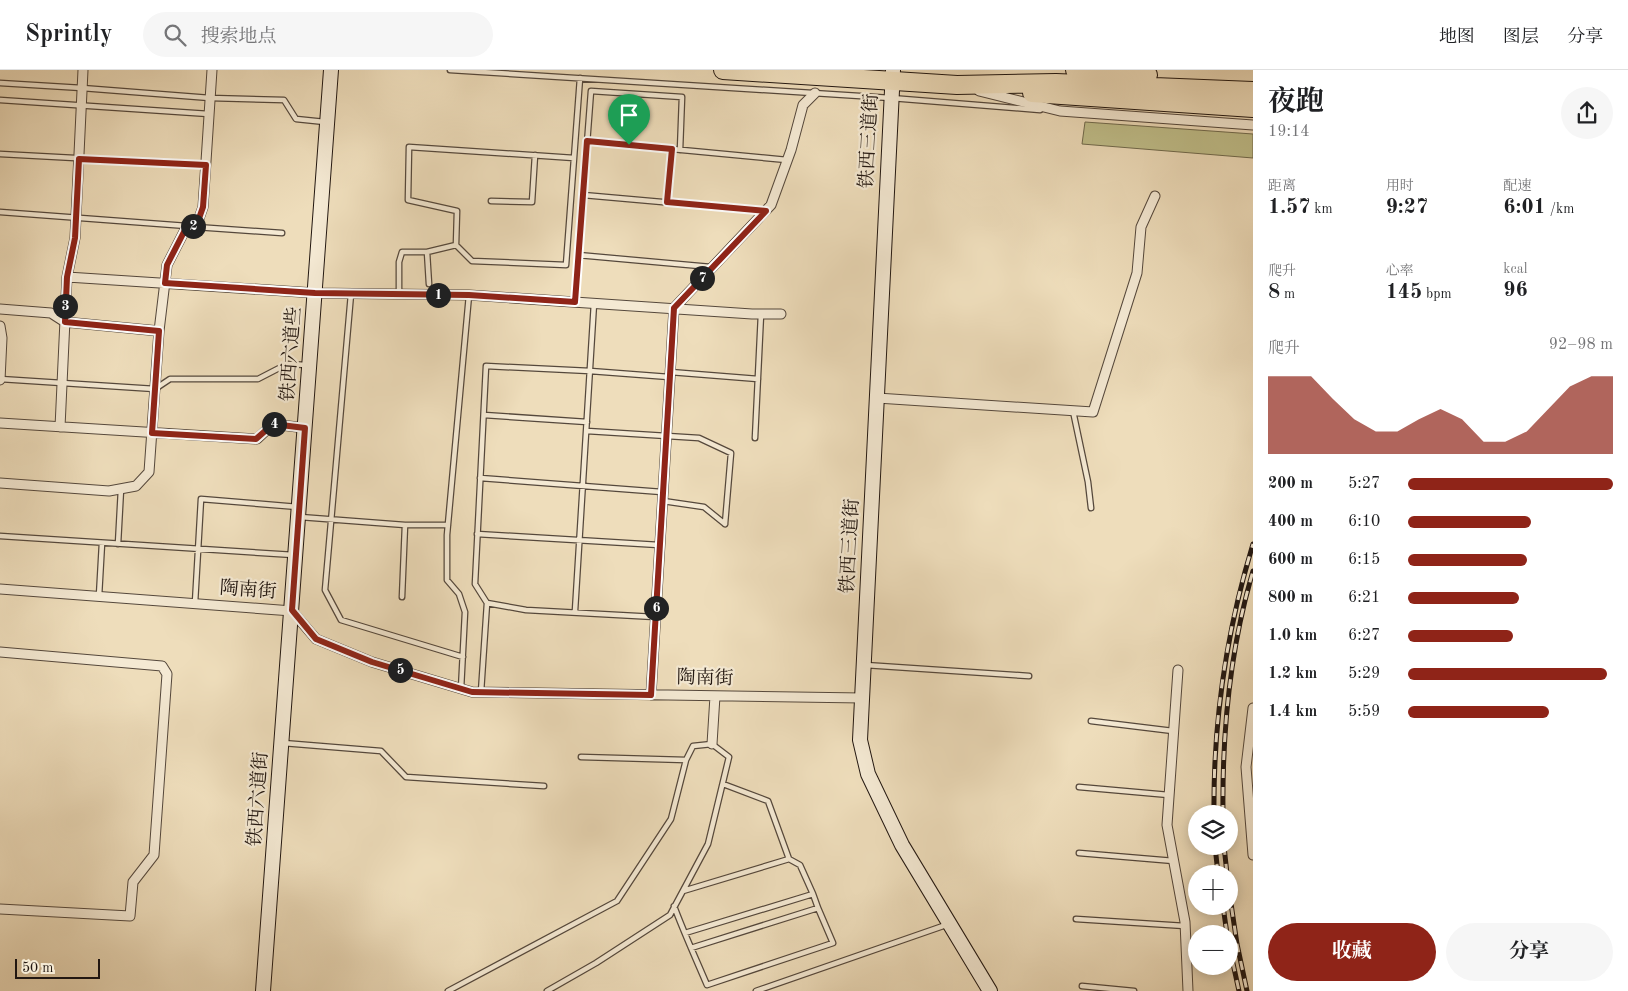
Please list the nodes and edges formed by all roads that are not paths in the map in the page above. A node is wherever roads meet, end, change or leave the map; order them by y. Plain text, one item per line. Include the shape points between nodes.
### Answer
1 (83, 70) edge
2 (212, 70) edge
3 (331, 70) edge
4 (450, 70) edge
5 (723, 70) edge
6 (1075, 70) edge
7 (580, 78) junction
8 (1253, 82) edge
9 (0, 83) edge
10 (892, 83) edge
11 (957, 85) junction
12 (82, 88) junction
13 (1253, 91) edge
14 (815, 93) junction
15 (210, 98) junction
16 (0, 100) edge
17 (81, 105) junction
18 (1253, 108) edge
19 (1060, 111) junction
20 (209, 114) junction
21 (328, 122) junction
22 (1253, 125) edge
23 (587, 141) junction
24 (672, 149) junction
25 (680, 150) junction
26 (0, 154) edge
27 (535, 156) junction
28 (574, 158) junction
29 (79, 159) junction
30 (788, 160) junction
31 (206, 165) junction
32 (583, 195) junction
33 (1155, 196) dead end
34 (491, 201) dead end
35 (667, 202) junction
36 (766, 211) junction
37 (0, 212) edge
38 (76, 218) junction
39 (192, 226) junction
40 (282, 233) dead end
41 (456, 245) junction
42 (427, 252) junction
43 (578, 256) junction
44 (713, 267) junction
45 (67, 277) junction
46 (165, 283) junction
47 (429, 284) dead end
48 (315, 293) junction
49 (350, 294) junction
50 (399, 294) junction
51 (469, 295) junction
52 (575, 302) junction
53 (594, 303) junction
54 (674, 308) junction
55 (0, 309) edge
56 (761, 314) junction
57 (781, 314) dead end
58 (65, 322) junction
59 (0, 326) edge
60 (159, 331) junction
61 (0, 363) edge
62 (310, 366) junction
63 (590, 371) junction
64 (669, 375) junction
65 (0, 379) edge
66 (758, 380) junction
67 (62, 382) junction
68 (155, 389) junction
69 (876, 398) junction
70 (1074, 411) junction
71 (484, 415) junction
72 (587, 422) junction
73 (0, 423) edge
74 (60, 426) junction
75 (305, 428) junction
76 (587, 431) junction
77 (152, 433) junction
78 (665, 435) junction
79 (755, 438) dead end
80 (480, 478) junction
81 (0, 483) edge
82 (583, 487) junction
83 (120, 489) junction
84 (662, 496) junction
85 (1091, 508) dead end
86 (299, 512) junction
87 (331, 520) junction
88 (448, 525) junction
89 (405, 526) junction
90 (477, 534) junction
91 (0, 536) edge
92 (580, 540) junction
93 (102, 543) junction
94 (118, 544) junction
95 (659, 545) junction
96 (197, 549) junction
97 (296, 555) junction
98 (0, 589) edge
99 (99, 596) junction
100 (402, 597) dead end
101 (195, 603) junction
102 (487, 603) junction
103 (292, 610) junction
104 (575, 612) junction
105 (655, 617) junction
106 (0, 652) edge
107 (463, 657) junction
108 (864, 665) junction
109 (1178, 670) dead end
110 (1029, 676) dead end
111 (462, 689) junction
112 (481, 692) junction
113 (651, 695) junction
114 (715, 696) junction
115 (862, 698) junction
116 (1253, 708) edge
117 (1091, 721) dead end
118 (1173, 731) junction
119 (282, 743) junction
120 (712, 744) junction
121 (581, 757) dead end
122 (686, 760) junction
123 (723, 784) junction
124 (544, 786) dead end
125 (1079, 787) dead end
126 (1169, 795) junction
127 (1079, 853) dead end
128 (1253, 855) edge
129 (789, 859) junction
130 (1174, 861) junction
131 (683, 891) junction
132 (813, 894) junction
133 (674, 906) junction
134 (818, 908) junction
135 (0, 909) edge
136 (1076, 919) dead end
137 (950, 924) junction
138 (1185, 926) junction
139 (685, 934) junction
140 (691, 948) junction
141 (1082, 986) dead end
142 (554, 989) edge
143 (263, 991) edge
144 (448, 991) edge
145 (547, 991) edge
146 (756, 991) edge
147 (990, 991) edge
148 (1134, 991) edge
149 (1188, 991) edge

1 - 12 street
2 - 15 street
3 - 21 street, 铁西六道些
4 - 7 lane
5 - 10 highway
6 - 8 highway
7 - 14 lane
7 - 28 lane
9 - 12 lane
10 - 11 highway
10 - 14 lane
10 - 19 lane
10 - 69 street, 铁西三道街
11 - 13 highway via 1056,83
11 - 18 highway via 1064,96
11 - 19 street
12 - 15 lane
12 - 17 street
14 - 30 street via 803,105
15 - 20 street
15 - 21 lane via 284,100 296,119
16 - 17 lane
17 - 20 lane
17 - 29 street
19 - 22 street
20 - 31 street
21 - 48 street, 铁西六道些
23 - 24 lane
23 - 25 lane via 591,91 682,97
23 - 32 lane
24 - 25 lane
24 - 35 lane
25 - 30 lane
26 - 29 lane
27 - 28 lane
27 - 34 lane via 532,202
27 - 41 lane via 409,147 408,200 457,212
28 - 41 lane via 566,265 472,261
29 - 31 lane
29 - 38 street
30 - 36 street
31 - 39 street via 203,207
32 - 35 lane
32 - 43 lane
33 - 70 street via 1141,227 1137,273 1093,412
35 - 36 lane
36 - 44 street
37 - 38 lane
38 - 39 lane
38 - 45 street
39 - 40 lane
39 - 46 street via 167,265
41 - 42 lane
42 - 47 lane
42 - 50 lane via 402,252
43 - 44 lane
43 - 52 lane
44 - 54 street
45 - 46 street
45 - 58 street
46 - 48 street
46 - 60 street
48 - 49 street
48 - 62 street, 铁西六道些
49 - 50 street
49 - 87 lane
50 - 51 street
51 - 52 street
51 - 88 lane
52 - 53 street
53 - 54 street
53 - 63 lane
54 - 56 street
54 - 64 street
55 - 58 street via 51,313
56 - 57 street
56 - 66 lane
58 - 60 street
58 - 67 street
59 - 61 street
60 - 68 street
61 - 65 street
62 - 68 lane via 287,364 258,379 170,379
62 - 75 street, 铁西六道些
63 - 64 lane
63 - 71 lane via 486,366
63 - 72 lane
64 - 66 lane
64 - 78 street
65 - 67 lane
66 - 79 lane
67 - 68 lane
67 - 74 street
68 - 77 street
69 - 70 street
69 - 108 street, 铁西三道街
70 - 85 lane
71 - 72 lane
71 - 80 lane
72 - 76 lane
73 - 74 street
74 - 77 street
75 - 77 street via 273,424 256,439
75 - 86 street, 铁西六道些
76 - 78 lane
76 - 82 lane
77 - 83 street via 149,472 136,486
78 - 84 street
78 - 84 lane via 699,438 731,453 724,524 704,507
80 - 82 lane
80 - 90 lane
81 - 83 street via 109,491
82 - 84 lane
82 - 92 lane
83 - 94 lane
84 - 95 street
86 - 87 lane
86 - 96 lane via 201,499
86 - 97 street, 铁西六道些
87 - 89 lane
87 - 107 lane via 325,590 341,620
88 - 89 lane
88 - 107 lane via 447,580 459,594 465,612
89 - 100 lane
90 - 92 lane
90 - 102 lane via 475,584
91 - 93 lane
92 - 95 lane
92 - 104 lane
93 - 94 lane
93 - 99 lane
94 - 96 lane
95 - 105 street
96 - 97 lane
96 - 101 lane
97 - 103 street, 铁西六道些
98 - 99 street, 陶南街
99 - 101 street, 陶南街
101 - 103 street, 陶南街
102 - 104 lane via 526,610
102 - 112 lane
103 - 111 street, 陶南街 via 316,639 372,662
103 - 119 street, 铁西六道街
104 - 105 lane
105 - 113 street
106 - 135 street via 162,666 167,674 154,855 133,882 130,916
107 - 111 lane
108 - 110 lane
108 - 115 street, 铁西三道街
109 - 118 street
111 - 112 street, 陶南街
112 - 113 street, 陶南街
113 - 114 street, 陶南街
114 - 115 street, 陶南街
114 - 120 street
115 - 137 street, 铁西三道街 via 860,740 868,774 902,845
116 - 128 street via 1246,767
117 - 118 lane
118 - 126 street
119 - 124 lane via 381,751 406,777
119 - 143 street, 铁西六道街
120 - 122 lane via 693,746
120 - 123 lane via 729,757
121 - 122 lane
122 - 144 lane via 671,819 617,901
123 - 129 lane via 768,801
123 - 131 lane via 708,844
125 - 126 lane
126 - 130 street via 1167,825
127 - 130 lane
129 - 131 lane
129 - 132 lane via 800,865
130 - 138 street
131 - 133 lane
132 - 134 lane
132 - 139 lane
133 - 139 lane
133 - 142 lane via 670,915
134 - 140 lane
134 - 140 lane via 833,943 707,985
136 - 138 lane
137 - 146 lane
137 - 147 street, 铁西三道街
138 - 149 street
139 - 140 lane
141 - 148 lane
142 - 145 lane

